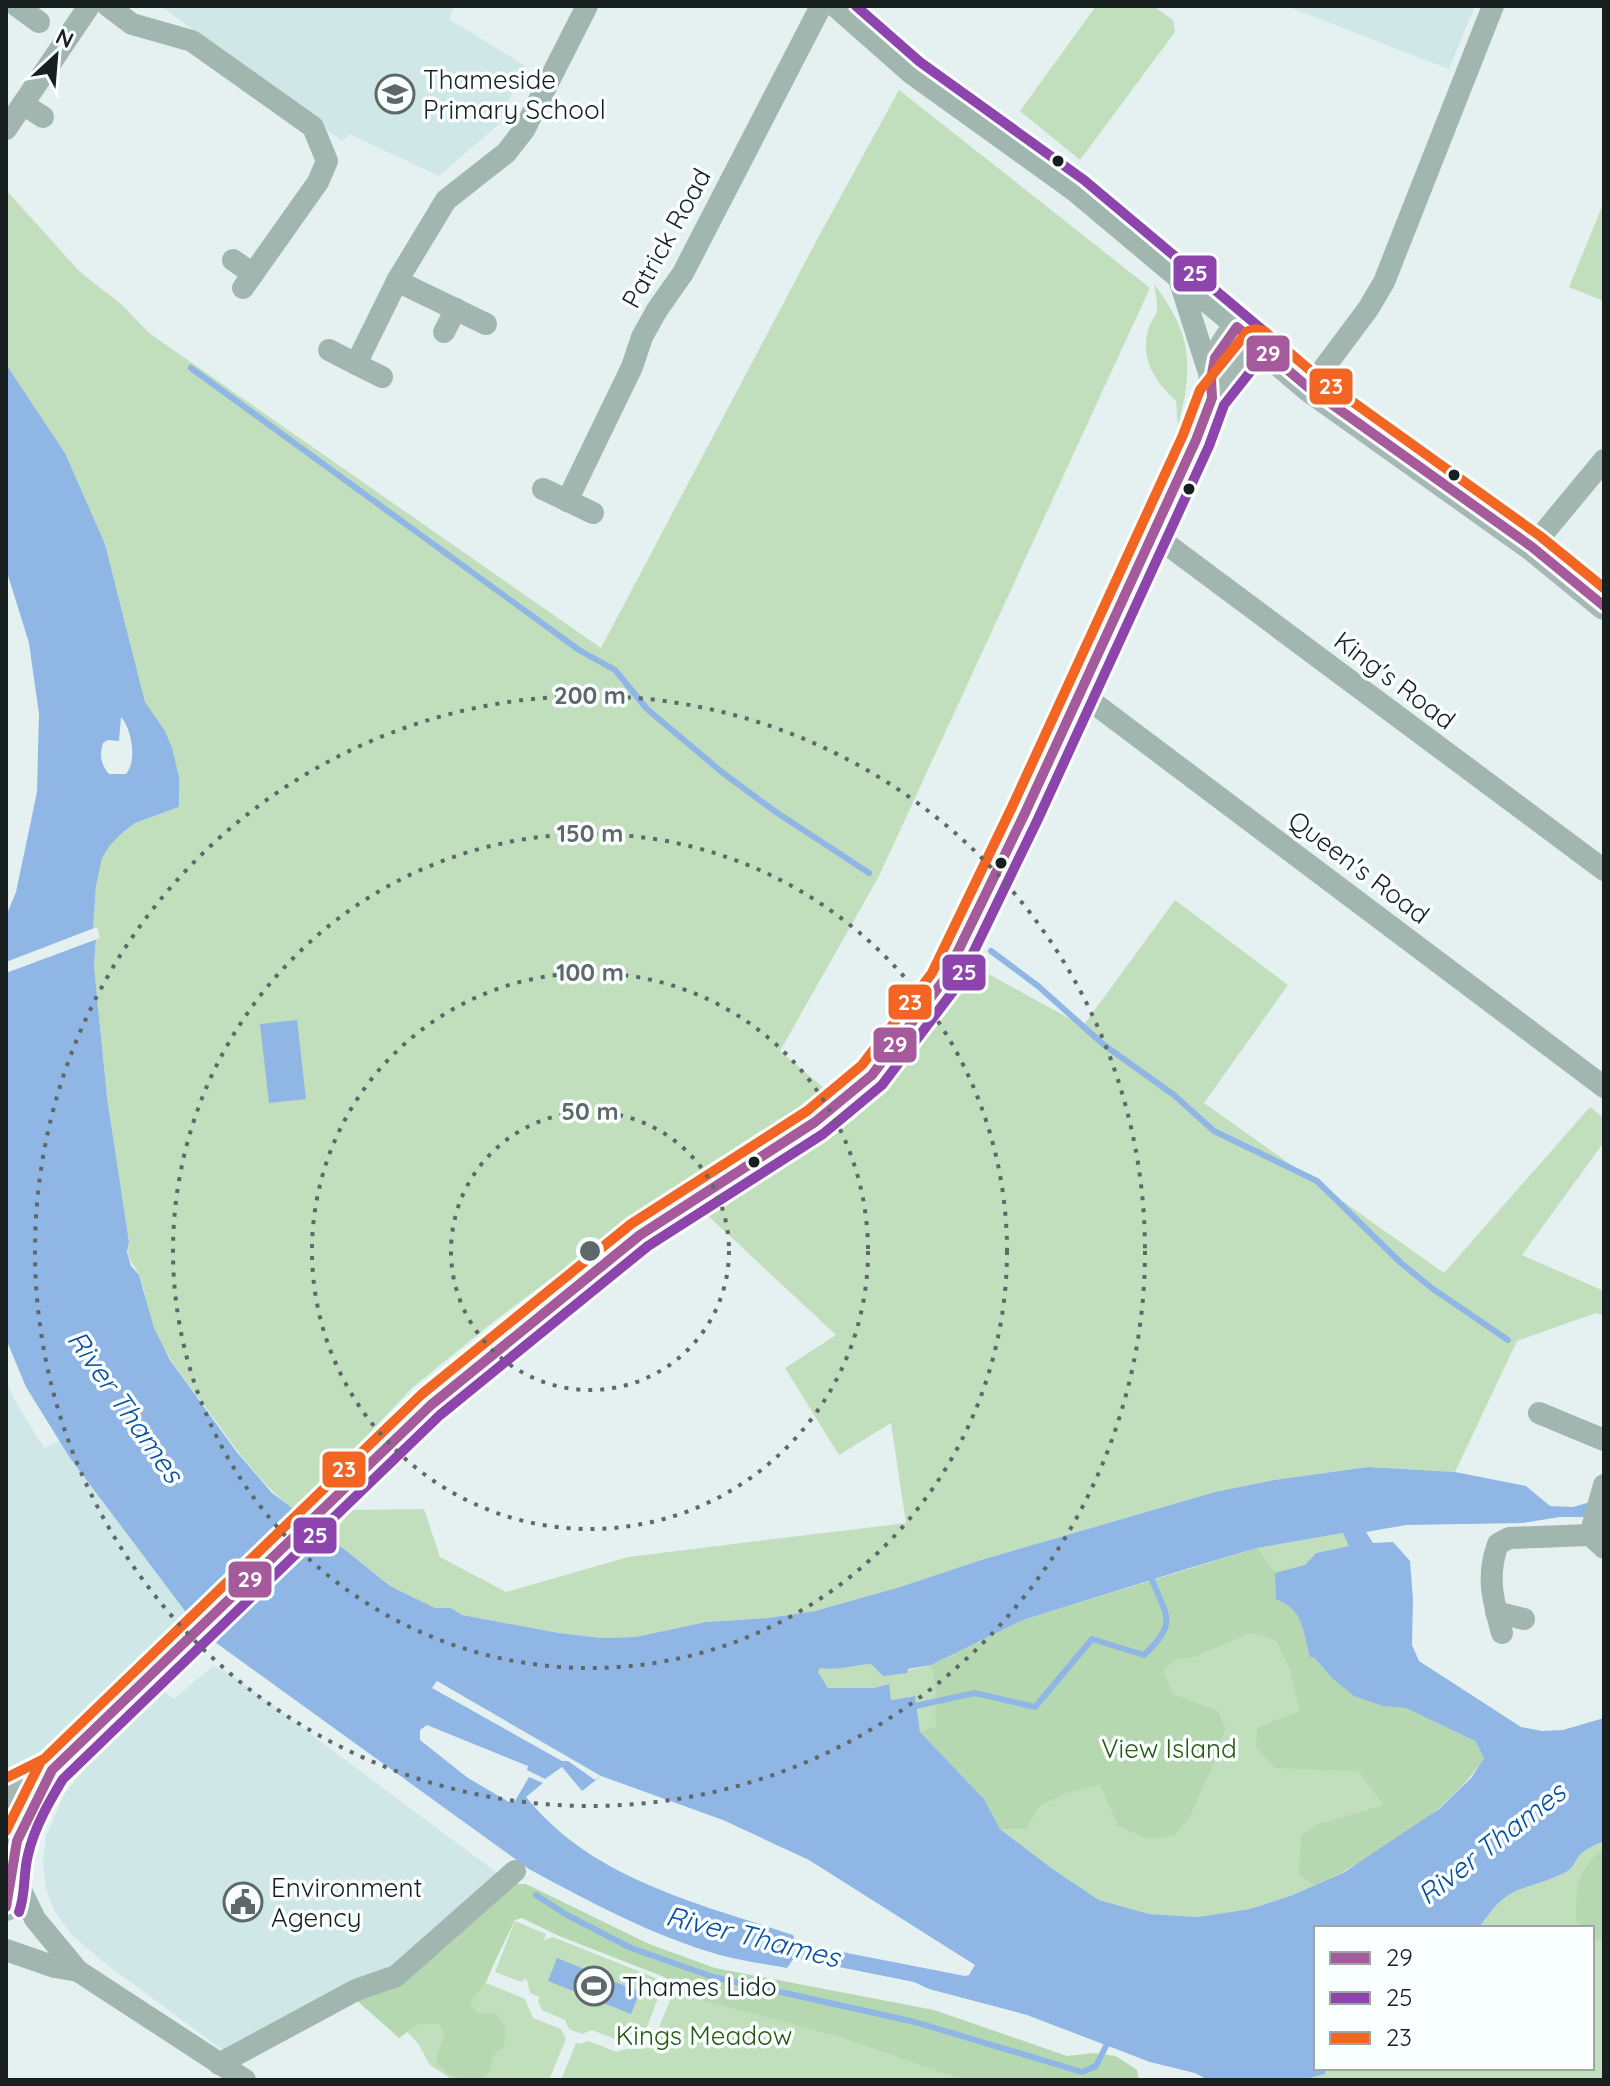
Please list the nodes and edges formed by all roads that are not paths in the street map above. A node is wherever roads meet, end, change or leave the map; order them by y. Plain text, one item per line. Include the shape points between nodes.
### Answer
1 (17, 6) edge
2 (89, 6) edge
3 (108, 6) edge
4 (587, 6) edge
5 (821, 6) edge
6 (835, 6) edge
7 (1493, 6) edge
8 (39, 22) dead end
9 (23, 104) junction
10 (43, 117) dead end
11 (6, 129) edge
12 (233, 260) dead end
13 (1179, 280) junction
14 (397, 281) junction
15 (456, 309) junction
16 (486, 324) dead end
17 (444, 332) dead end
18 (1246, 335) junction
19 (329, 350) dead end
20 (356, 364) junction
21 (382, 377) dead end
22 (1309, 388) junction
23 (1212, 389) junction
24 (1604, 460) edge
25 (543, 489) dead end
26 (567, 501) junction
27 (593, 513) dead end
28 (1153, 534) junction
29 (1532, 547) junction
30 (1604, 606) edge
31 (1079, 692) junction
32 (1604, 870) edge
33 (1604, 1087) edge
34 (1539, 1413) dead end
35 (1604, 1440) edge
36 (1603, 1487) edge
37 (1596, 1536) edge
38 (1524, 1619) dead end
39 (52, 1770) junction
40 (6, 1794) edge
41 (10, 1861) edge
42 (515, 1871) dead end
43 (6, 1907) edge
44 (6, 1950) edge
45 (78, 1971) junction
46 (219, 2064) junction
47 (245, 2080) edge

1 - 8 street
2 - 9 street
3 - 12 street via 132,24 192,41 313,127 327,161 318,182 248,281
4 - 14 street via 524,130 506,153 446,200
5 - 26 street, Patrick Road via 683,273 642,337
6 - 13 street via 911,73 1063,182
7 - 22 street via 1384,282
9 - 10 street
9 - 11 street
13 - 18 street
13 - 23 street
14 - 15 street
14 - 20 street
15 - 16 street
15 - 17 street
18 - 22 main road
18 - 23 main road
19 - 20 street
20 - 21 street
22 - 29 main road
23 - 28 main road
24 - 29 street
25 - 26 street
26 - 27 street
28 - 31 main road
28 - 32 street, King's Road
29 - 30 main road
31 - 33 street, Queen's Road
31 - 39 main road via 944,980 872,1075 815,1122 640,1235 510,1338 431,1405
34 - 35 street
36 - 37 street
37 - 38 street via 1509,1538 1498,1544 1490,1589 1499,1622
39 - 40 main road
39 - 41 main road
41 - 43 main road via 12,1889
41 - 45 street via 35,1919
42 - 46 street via 396,1976 356,1990
44 - 45 street
45 - 46 street
46 - 47 street

